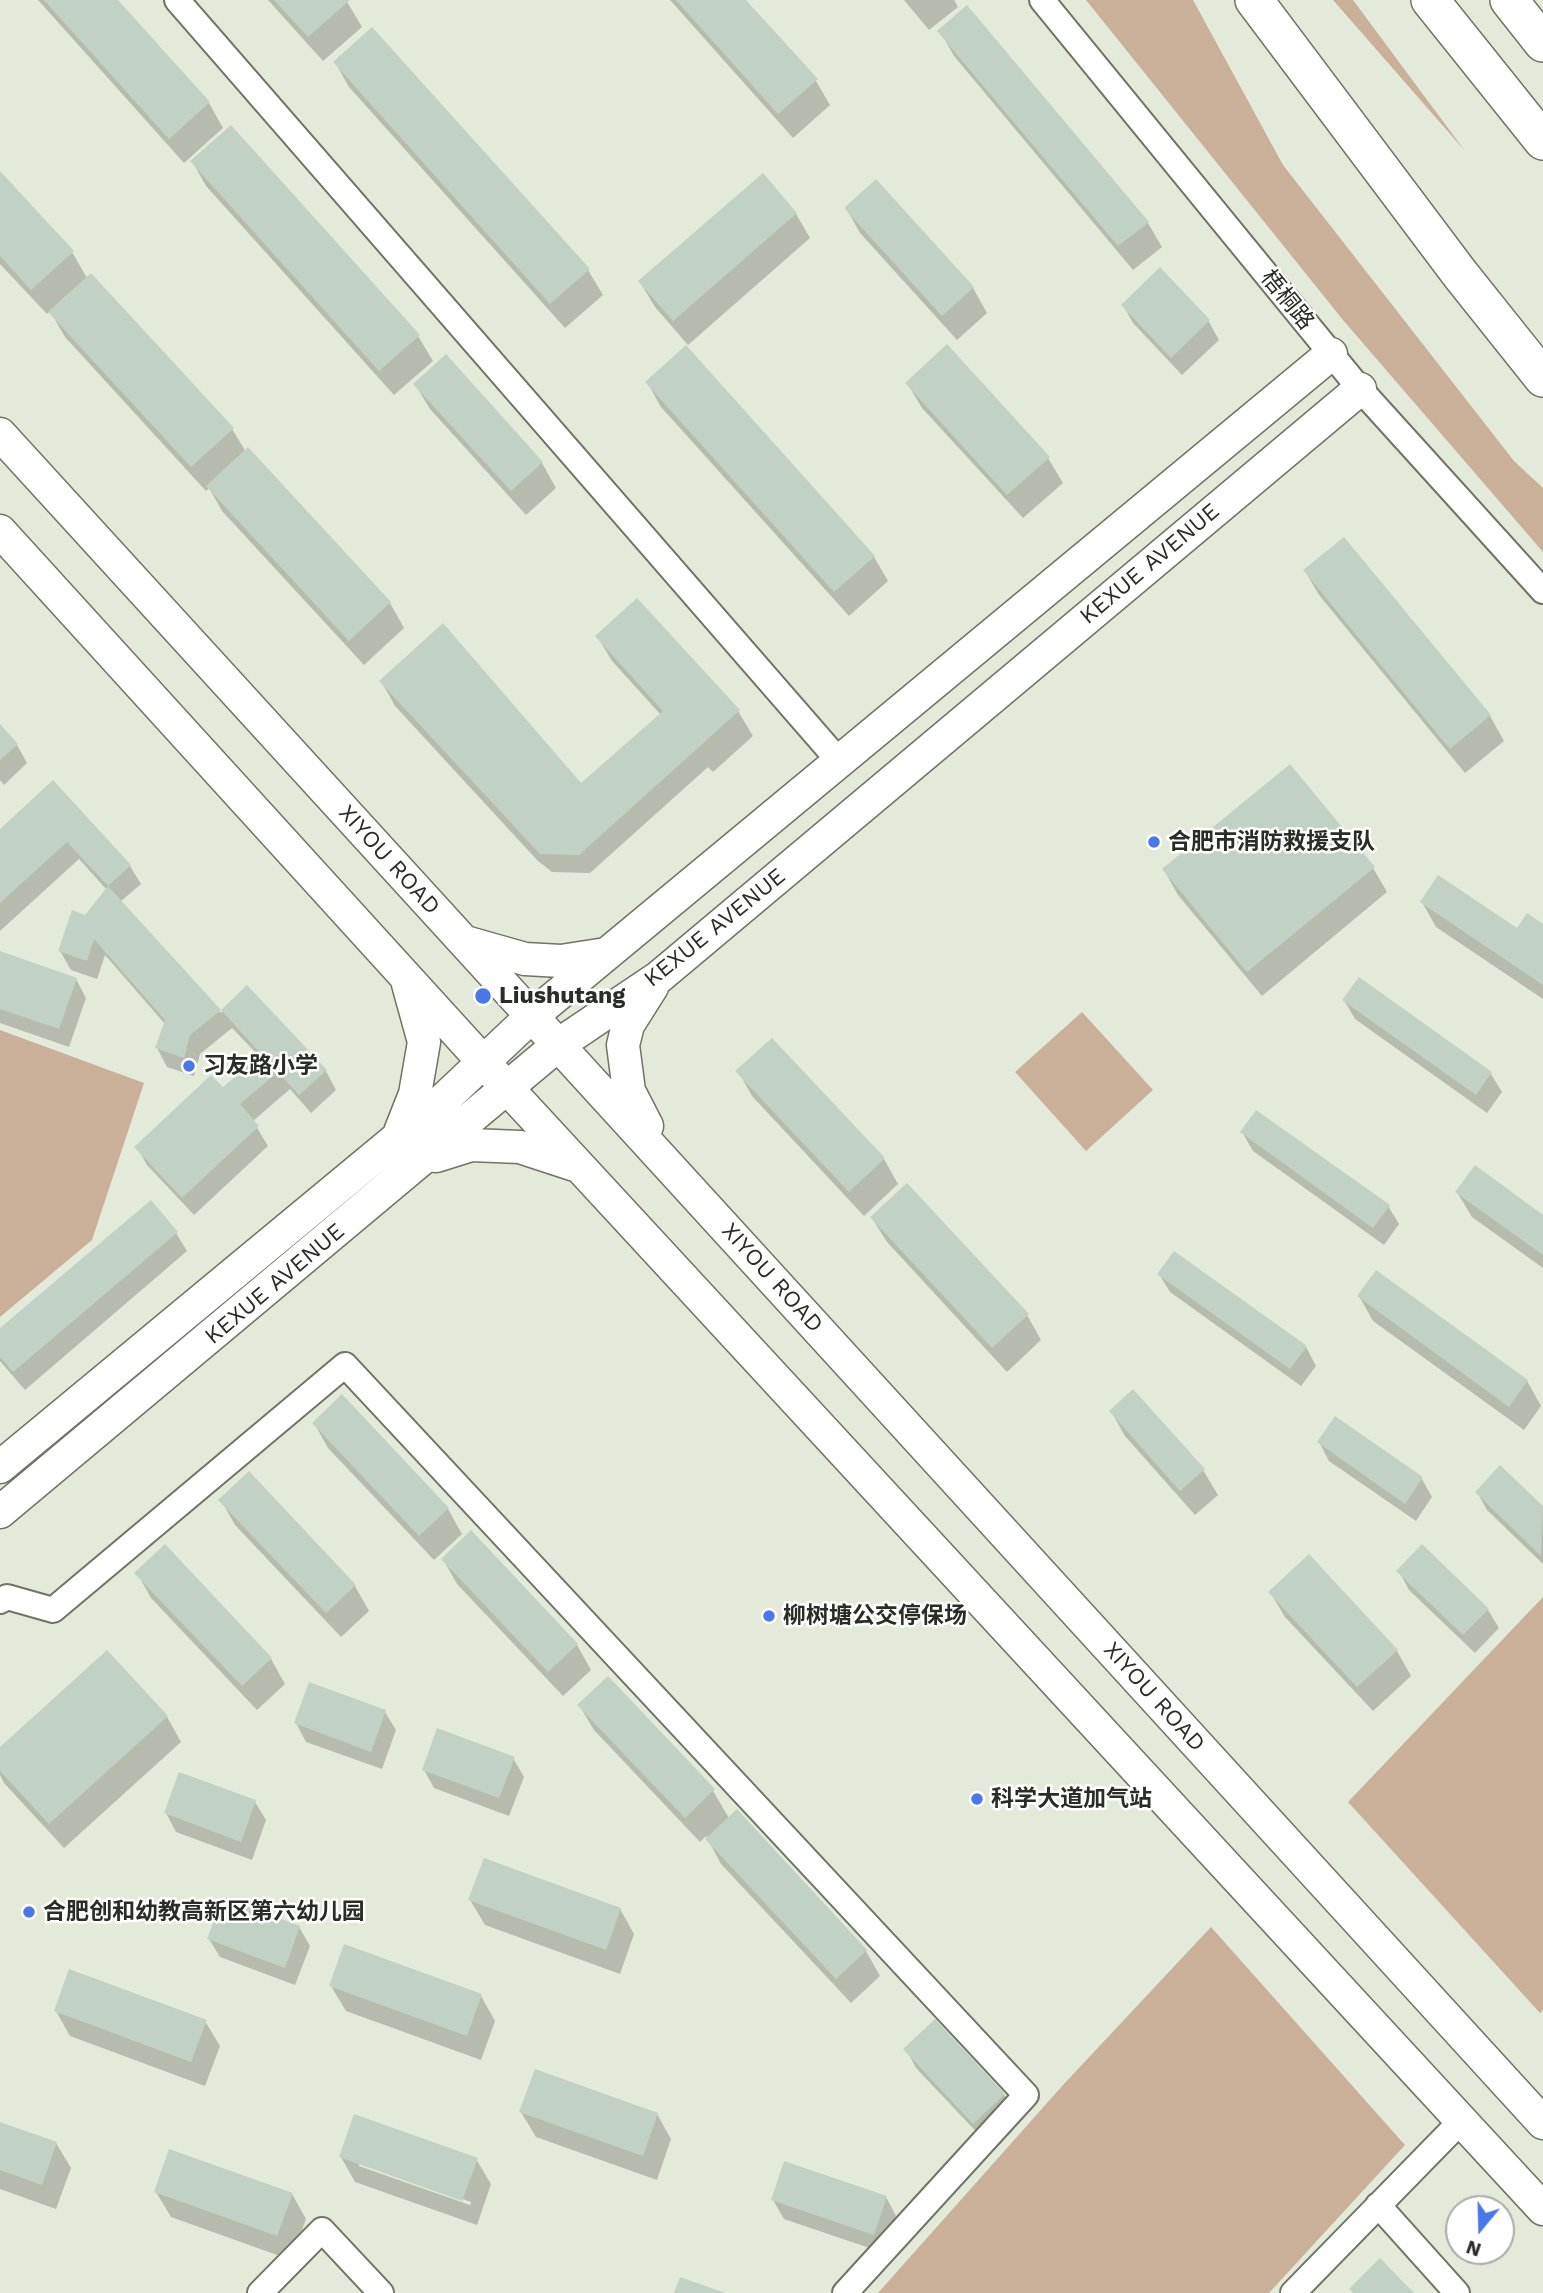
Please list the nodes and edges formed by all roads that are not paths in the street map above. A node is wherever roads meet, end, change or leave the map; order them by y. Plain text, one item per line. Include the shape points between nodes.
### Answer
1 (177, 0) edge
2 (1042, 0) edge
3 (1254, 0) edge
4 (1272, 0) edge
5 (1430, 0) edge
6 (1509, 0) edge
7 (1543, 43) edge
8 (1482, 65) junction
9 (1311, 75) junction
10 (1543, 141) edge
11 (1543, 158) edge
12 (1331, 354) junction
13 (1543, 378) edge
14 (1360, 389) junction
15 (0, 434) edge
16 (4, 545) edge
17 (1543, 591) edge
18 (839, 761) junction
19 (464, 941) junction
20 (607, 954) junction
21 (659, 977) junction
22 (407, 979) junction
23 (532, 1016) junction
24 (558, 1045) junction
25 (483, 1062) junction
26 (508, 1089) junction
27 (397, 1138) junction
28 (424, 1160) junction
29 (668, 1164) junction
30 (579, 1166) junction
31 (0, 1467) edge
32 (0, 1512) edge
33 (0, 1601) edge
34 (1461, 2121) junction
35 (1543, 2123) edge
36 (1378, 2205) junction
37 (1543, 2210) edge
38 (260, 2293) edge
39 (381, 2293) edge
40 (845, 2293) edge
41 (1293, 2293) edge
42 (1457, 2293) edge

1 - 18 street
2 - 12 street, 梧桐路
3 - 9 highway
4 - 9 highway
5 - 8 highway
6 - 7 highway
8 - 10 highway
8 - 11 highway
9 - 13 highway
12 - 14 street, 梧桐路
12 - 18 main road, KEXUE AVENUE
14 - 17 street, 梧桐路
14 - 21 main road, KEXUE AVENUE
15 - 19 main road, XIYOU ROAD
16 - 22 main road
18 - 20 main road, KEXUE AVENUE
19 - 20 main road via 525,959 562,961
19 - 23 main road, XIYOU ROAD
20 - 23 main road, KEXUE AVENUE
21 - 24 main road, KEXUE AVENUE
21 - 29 main road via 628,1025 623,1045 629,1091
22 - 25 main road
22 - 27 main road via 424,1042 415,1094
23 - 24 main road, XIYOU ROAD
23 - 25 main road, KEXUE AVENUE
24 - 26 main road, KEXUE AVENUE
24 - 29 main road, XIYOU ROAD
25 - 26 main road
25 - 27 main road, KEXUE AVENUE
26 - 28 main road, KEXUE AVENUE
26 - 30 main road
27 - 31 main road, KEXUE AVENUE
28 - 30 main road via 471,1145 520,1147
28 - 32 main road, KEXUE AVENUE
29 - 35 main road, XIYOU ROAD
30 - 34 main road
33 - 40 street via 6,1597 54,1610 345,1365 1026,2095
34 - 36 street
34 - 37 main road
36 - 41 street
36 - 42 street
38 - 39 street via 322,2230

